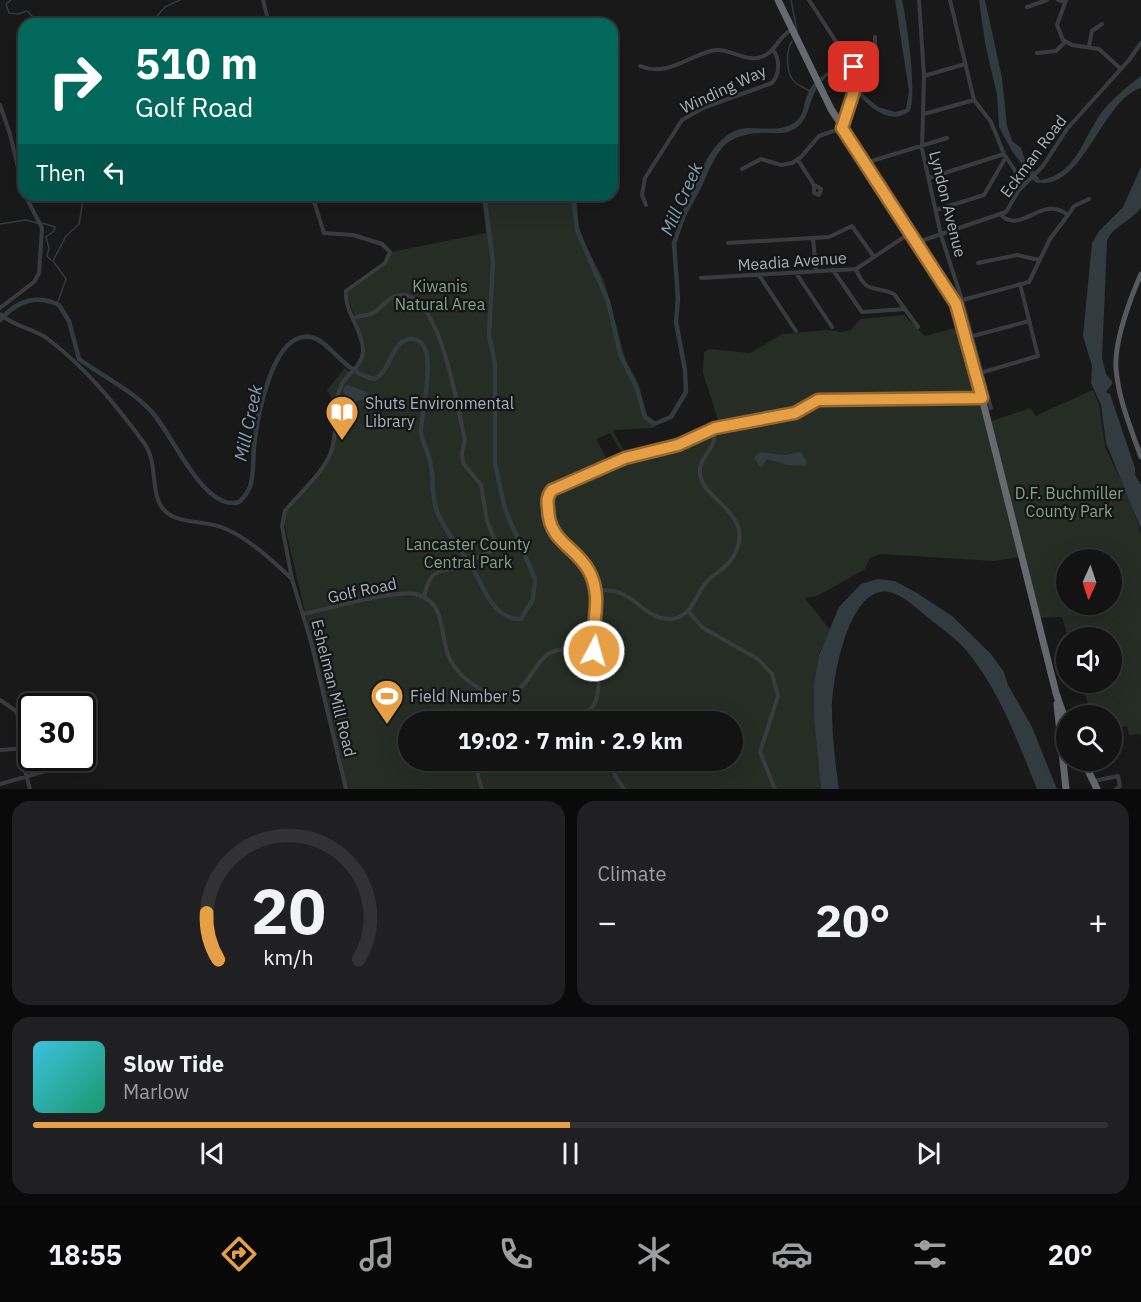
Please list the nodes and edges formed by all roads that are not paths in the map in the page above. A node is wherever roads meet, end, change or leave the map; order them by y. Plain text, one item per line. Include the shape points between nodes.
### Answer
1 (263, 0) edge
2 (778, 0) edge
3 (809, 0) edge
4 (920, 0) edge
5 (950, 0) edge
6 (1047, 0) edge
7 (1058, 0) edge
8 (1065, 1) edge
9 (1027, 7) dead end
10 (268, 18) edge
11 (1102, 24) dead end
12 (791, 30) junction
13 (875, 37) dead end
14 (1065, 42) junction
15 (1141, 43) edge
16 (1089, 46) junction
17 (773, 50) junction
18 (1037, 53) dead end
19 (965, 64) junction
20 (640, 66) dead end
21 (1121, 69) junction
22 (856, 71) junction
23 (924, 76) junction
24 (974, 100) junction
25 (0, 105) edge
26 (923, 114) junction
27 (842, 128) junction
28 (947, 138) dead end
29 (921, 146) junction
30 (1005, 156) junction
31 (798, 160) junction
32 (864, 163) junction
33 (18, 168) edge
34 (742, 169) dead end
35 (929, 178) junction
36 (1026, 183) junction
37 (814, 185) dead end
38 (1089, 199) dead end
39 (28, 201) edge
40 (314, 201) edge
41 (646, 205) dead end
42 (936, 210) junction
43 (1001, 215) junction
44 (1068, 215) junction
45 (910, 233) junction
46 (941, 235) junction
47 (813, 238) junction
48 (728, 243) dead end
49 (917, 243) junction
50 (874, 257) junction
51 (1039, 260) junction
52 (978, 263) dead end
53 (856, 268) junction
54 (833, 270) junction
55 (816, 271) junction
56 (796, 273) junction
57 (1141, 274) edge
58 (759, 275) junction
59 (701, 278) dead end
60 (1020, 284) junction
61 (959, 301) junction
62 (0, 308) edge
63 (905, 309) junction
64 (1, 315) edge
65 (354, 318) junction
66 (1029, 321) junction
67 (832, 327) dead end
68 (918, 327) dead end
69 (796, 331) dead end
70 (973, 336) junction
71 (979, 373) junction
72 (982, 398) junction
73 (991, 408) dead end
74 (715, 428) junction
75 (1141, 457) edge
76 (473, 559) dead end
77 (464, 565) dead end
78 (292, 579) junction
79 (597, 591) junction
80 (424, 597) junction
81 (688, 611) junction
82 (303, 614) junction
83 (591, 640) junction
84 (1056, 693) junction
85 (0, 700) edge
86 (1057, 705) edge
87 (1060, 705) edge
88 (590, 710) joint
89 (586, 711) edge
90 (18, 717) edge
91 (18, 749) edge
92 (0, 750) edge
93 (25, 771) edge
94 (46, 771) edge
95 (476, 771) edge
96 (614, 771) edge
97 (1064, 771) edge
98 (1088, 771) edge
99 (27, 777) junction
100 (1091, 778) junction
101 (0, 784) edge
102 (30, 789) edge
103 (346, 789) edge
104 (482, 789) edge
105 (624, 789) edge
106 (775, 789) edge
107 (1066, 789) edge
108 (1097, 789) edge
109 (1116, 789) edge

1 - 10 street
2 - 12 highway
3 - 22 street
4 - 23 street, Lyndon Avenue
5 - 19 street
6 - 9 street
7 - 8 street
8 - 14 street via 1057,25
11 - 16 street via 1092,31
12 - 17 street, Winding Way via 782,35
12 - 27 highway
13 - 22 street via 876,60
14 - 16 street
14 - 18 street via 1056,51
15 - 21 street, Eckman Road
16 - 21 street via 1099,49
17 - 20 street via 755,59 713,50 669,68
17 - 41 street, Winding Way via 778,62 772,82 694,112 679,123 645,178 642,195
19 - 23 street
19 - 24 street
21 - 36 street, Eckman Road via 1070,125
22 - 27 street via 857,82
23 - 26 street, Lyndon Avenue
24 - 26 street
24 - 30 street via 991,122
25 - 33 street
26 - 29 street, Lyndon Avenue
27 - 31 street via 819,136
27 - 32 highway
28 - 29 street
29 - 32 street
29 - 35 street, Lyndon Avenue
30 - 35 street
30 - 36 street
30 - 42 street via 984,195
31 - 34 street via 781,165 757,160
31 - 37 street
32 - 45 highway
35 - 42 street, Lyndon Avenue
36 - 43 street, Eckman Road
38 - 44 street via 1074,206
39 - 62 street via 42,228 39,273 34,282
40 - 65 street, Eshelman Mill Road via 324,233 353,235 382,244 390,252 381,266 346,291
42 - 46 street, Lyndon Avenue
43 - 44 street via 1008,221 1018,220 1041,209 1055,208
43 - 46 street, Eckman Road
44 - 51 street
45 - 49 highway
45 - 50 street, Meadia Avenue
46 - 49 street, Eckman Road
46 - 61 street, Lyndon Avenue
47 - 48 street
47 - 50 street via 834,236 853,226
47 - 55 street
49 - 61 highway
50 - 53 street, Meadia Avenue
51 - 52 street via 1017,255
51 - 60 street via 1030,280
53 - 54 street, Meadia Avenue
53 - 63 street via 867,287 892,293
54 - 55 street, Meadia Avenue
54 - 63 street via 862,312
55 - 56 street, Meadia Avenue
56 - 58 street, Meadia Avenue
56 - 67 street
57 - 75 main road via 1119,340 1116,364
58 - 59 street, Meadia Avenue
58 - 69 street
60 - 61 street
60 - 66 street
61 - 70 street, Lyndon Avenue
61 - 71 highway
63 - 68 street
64 - 78 street via 45,337 98,384 149,450 158,498 166,512 227,529
65 - 76 street via 373,313 388,299 401,295 414,298 425,308 447,355 465,441 463,463 481,485 485,513 498,548
65 - 78 street, Eshelman Mill Road via 363,348 358,365 338,394 338,420 330,454 283,517
66 - 70 street
66 - 71 street via 1037,358
70 - 71 street, Lyndon Avenue
71 - 72 highway
71 - 73 street, Lyndon Avenue
72 - 74 street via 820,399 795,413
72 - 84 highway
74 - 79 street via 678,445 625,458 550,492 548,517 554,533 585,564
74 - 81 street via 716,442 701,463 700,473 705,485 732,515 737,542 730,560 705,584
77 - 80 street via 432,574
78 - 82 street, Eshelman Mill Road
79 - 81 street via 626,594 663,619 677,618
79 - 83 street via 597,623
80 - 82 street, Golf Road via 403,593
80 - 83 street via 440,614 445,646 454,667 468,681 493,694 518,690 549,653 581,647
81 - 106 street via 703,628 758,659 776,681 776,703 760,752
82 - 103 street, Eshelman Mill Road
83 - 88 street via 598,693
84 - 86 highway
84 - 87 highway
85 - 90 street via 14,709
88 - 89 street
91 - 92 street
93 - 99 street
94 - 99 street
95 - 104 street
96 - 105 street
97 - 107 highway
98 - 100 highway
99 - 101 street
99 - 102 street
100 - 108 highway
100 - 109 street via 1118,776 1120,786

